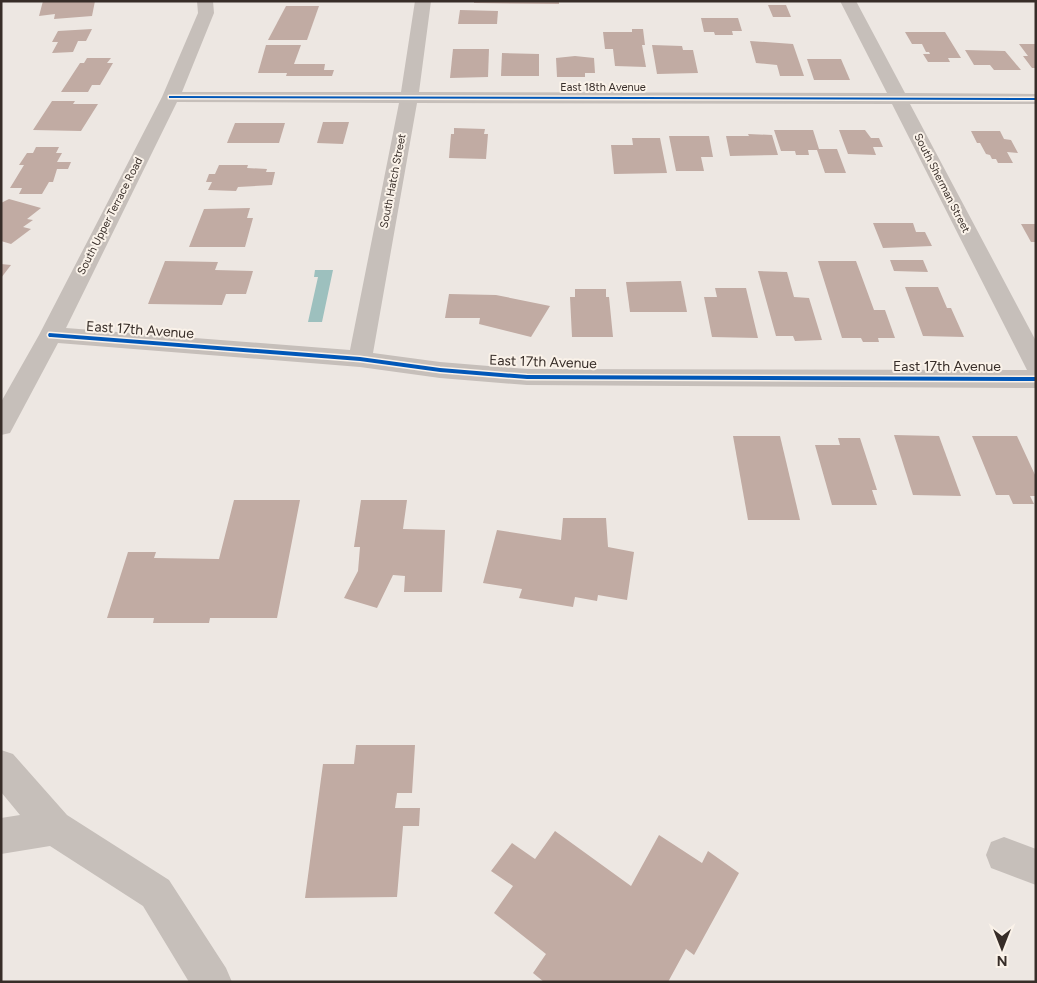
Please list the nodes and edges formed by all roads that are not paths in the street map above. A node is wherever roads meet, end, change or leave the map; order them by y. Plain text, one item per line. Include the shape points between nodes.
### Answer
1 (205, 1) edge
2 (423, 1) edge
3 (848, 1) edge
4 (171, 96) junction
5 (409, 98) junction
6 (898, 99) junction
7 (1036, 99) edge
8 (51, 335) junction
9 (360, 359) junction
10 (1036, 365) edge
11 (1036, 379) edge
12 (3, 420) edge
13 (1, 766) edge
14 (54, 828) junction
15 (1, 836) edge
16 (212, 982) edge

1 - 4 street, South Upper Terrace Road via 206,13
2 - 5 street, South Hatch Street
3 - 6 street, South Sherman Street
4 - 5 street, East 18th Avenue
4 - 8 street, South Upper Terrace Road
5 - 6 street, East 18th Avenue
5 - 9 street, South Hatch Street
6 - 7 street, East 18th Avenue
6 - 10 street, South Sherman Street
8 - 9 street, East 17th Avenue
8 - 12 street, South Upper Terrace Road
9 - 11 street, East 17th Avenue via 440,370 527,376
13 - 14 street
14 - 15 street
14 - 16 street via 156,894

